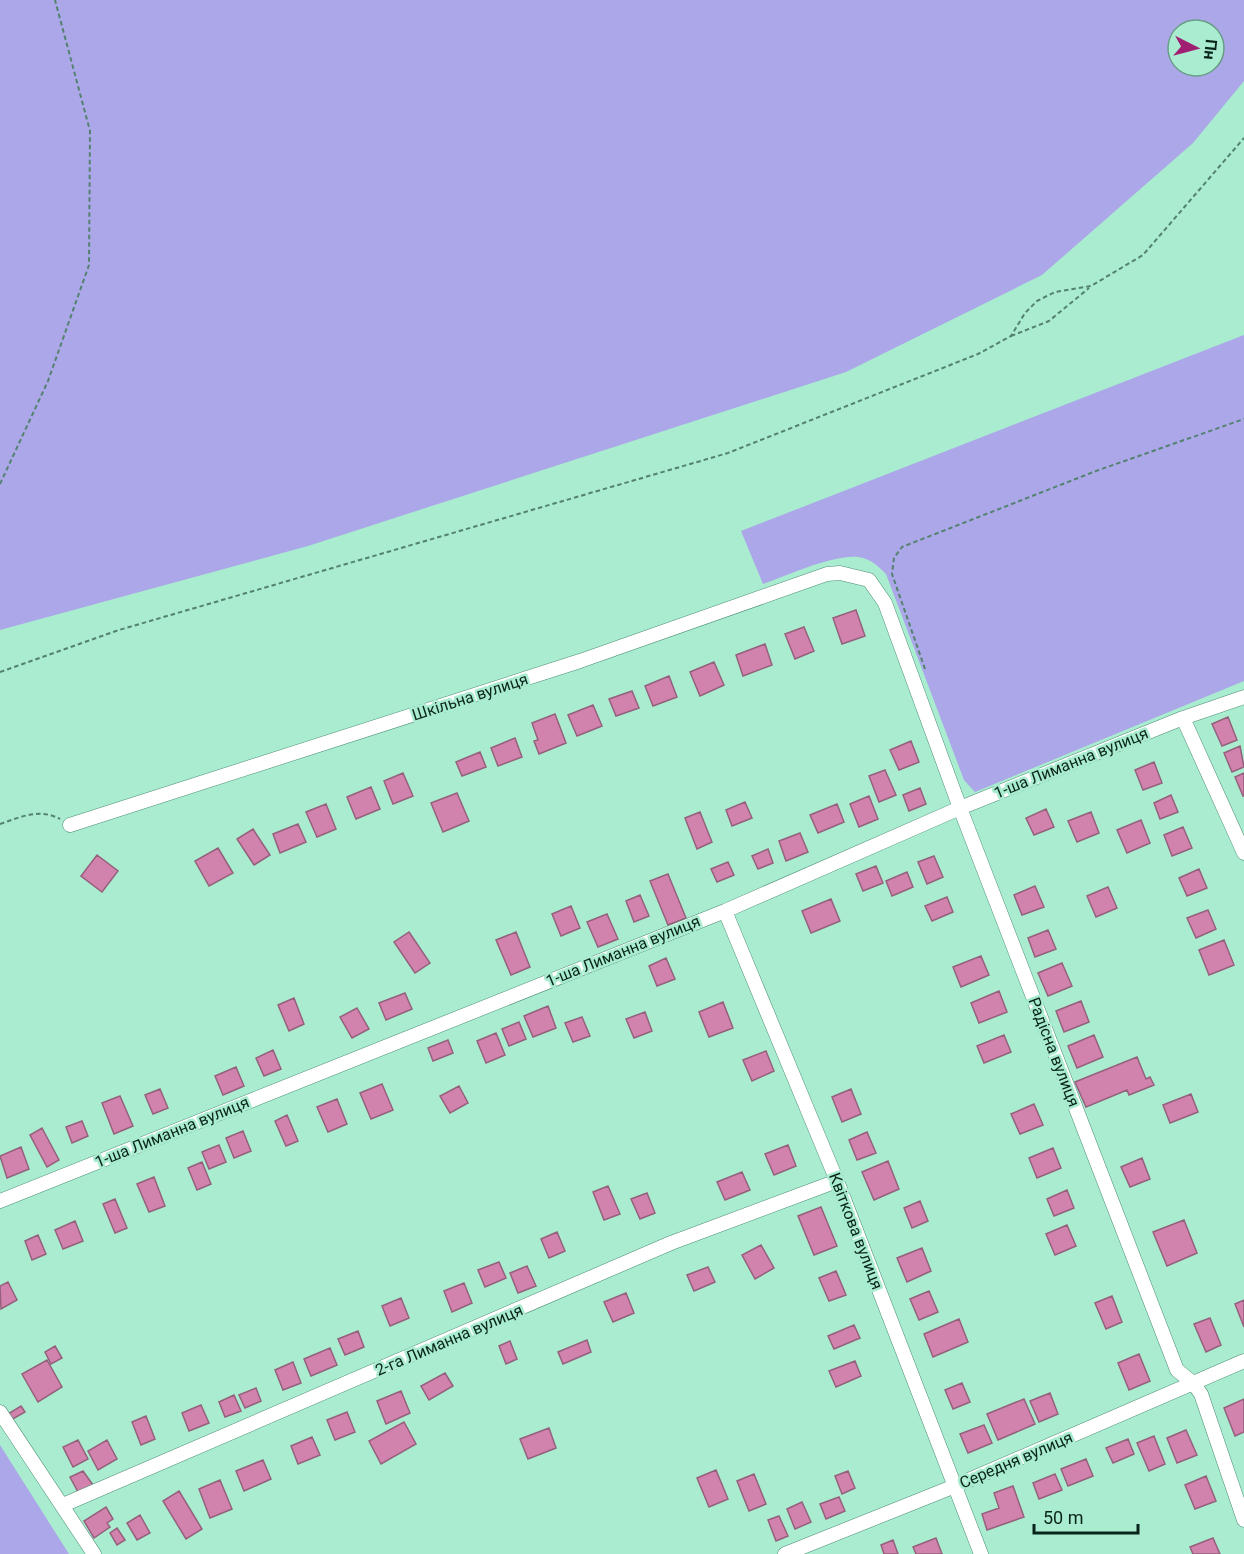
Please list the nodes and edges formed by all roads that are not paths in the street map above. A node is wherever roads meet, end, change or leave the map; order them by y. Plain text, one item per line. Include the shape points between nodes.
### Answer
1 (869, 580) joint
2 (1244, 697) edge
3 (1184, 718) junction
4 (960, 808) junction
5 (70, 825) road end
6 (1244, 853) edge
7 (725, 911) junction
8 (837, 1181) junction
9 (0, 1201) edge
10 (1244, 1361) edge
11 (1193, 1383) junction
12 (0, 1412) edge
13 (955, 1486) junction
14 (63, 1505) junction
15 (1244, 1520) edge
16 (94, 1554) edge
17 (785, 1554) edge
18 (981, 1554) edge

1 - 4 street, Радісна вулиця via 885,603
1 - 5 street, Шкільна вулиця via 847,573 827,574 580,662
2 - 3 street, 1-ша Лиманна вулиця
3 - 4 street, 1-ша Лиманна вулиця
3 - 6 street
4 - 7 street, 1-ша Лиманна вулиця
4 - 11 street, Радісна вулиця via 1177,1370
7 - 8 street, Квіткова вулиця
7 - 9 street, 1-ша Лиманна вулиця
8 - 13 street, Квіткова вулиця
8 - 14 street, 2-га Лиманна вулиця via 671,1243
10 - 11 street, Середня вулиця
11 - 13 street, Середня вулиця
11 - 15 street, Радісна вулиця via 1201,1394
12 - 14 street
13 - 17 street, Середня вулиця
13 - 18 street, Квіткова вулиця
14 - 16 street

